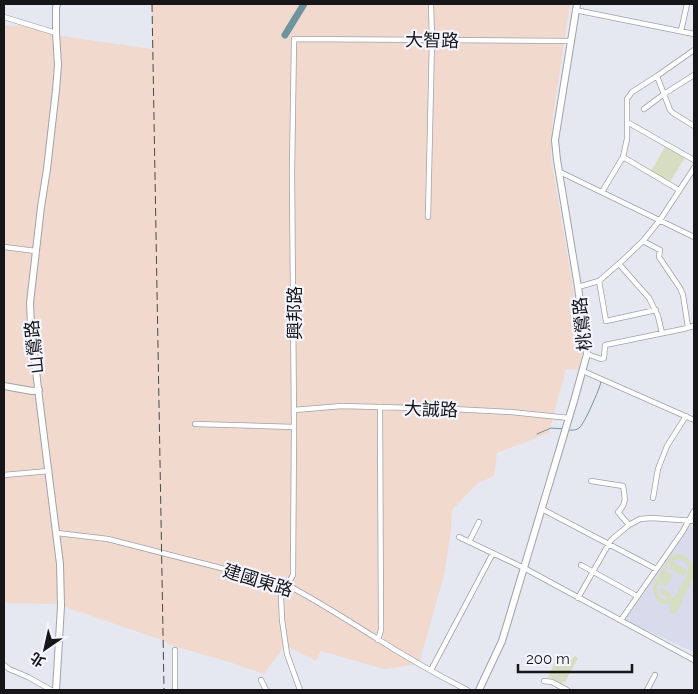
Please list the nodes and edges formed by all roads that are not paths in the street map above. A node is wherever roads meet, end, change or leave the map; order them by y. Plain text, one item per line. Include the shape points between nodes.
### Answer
1 (57, 4) edge
2 (431, 4) edge
3 (687, 4) edge
4 (576, 7) edge
5 (4, 17) edge
6 (681, 31) junction
7 (56, 34) junction
8 (694, 34) edge
9 (294, 39) joint
10 (432, 40) junction
11 (570, 42) junction
12 (694, 50) edge
13 (694, 75) edge
14 (657, 76) junction
15 (664, 94) junction
16 (644, 109) dead end
17 (627, 122) junction
18 (694, 126) edge
19 (623, 157) junction
20 (694, 160) edge
21 (694, 170) edge
22 (560, 172) junction
23 (679, 190) junction
24 (602, 192) junction
25 (428, 218) dead end
26 (660, 220) junction
27 (694, 237) edge
28 (643, 240) junction
29 (4, 247) edge
30 (36, 252) junction
31 (619, 264) junction
32 (599, 281) junction
33 (578, 287) junction
34 (656, 310) junction
35 (694, 326) edge
36 (688, 327) junction
37 (662, 333) junction
38 (586, 354) junction
39 (583, 371) junction
40 (4, 386) edge
41 (38, 390) junction
42 (380, 407) junction
43 (294, 410) junction
44 (686, 416) junction
45 (569, 418) junction
46 (694, 420) edge
47 (195, 424) dead end
48 (294, 427) junction
49 (49, 471) junction
50 (4, 475) edge
51 (591, 481) dead end
52 (653, 498) dead end
53 (542, 509) junction
54 (694, 511) edge
55 (692, 521) edge
56 (479, 522) dead end
57 (629, 525) junction
58 (57, 533) junction
59 (459, 537) dead end
60 (469, 542) junction
61 (608, 544) junction
62 (493, 553) junction
63 (581, 565) dead end
64 (524, 568) junction
65 (656, 569) junction
66 (592, 572) junction
67 (286, 586) junction
68 (637, 596) junction
69 (578, 598) junction
70 (621, 620) junction
71 (378, 640) junction
72 (175, 650) dead end
73 (694, 660) edge
74 (4, 665) edge
75 (430, 670) junction
76 (655, 675) dead end
77 (261, 680) dead end
78 (544, 681) dead end
79 (51, 690) edge
80 (56, 690) edge
81 (175, 690) edge
82 (266, 690) edge
83 (300, 690) edge
84 (467, 690) edge
85 (479, 690) edge
86 (567, 690) edge
87 (647, 690) edge

1 - 7 street, 山鶯路
2 - 10 street
3 - 6 street
4 - 6 street
4 - 11 street, 桃鶯路
5 - 7 street
6 - 8 street
7 - 30 street, 山鶯路 via 56,90
9 - 10 street, 大智路
9 - 43 street, 興邦路
10 - 11 street, 大智路
10 - 25 street
11 - 22 street, 桃鶯路 via 555,140
12 - 14 street
13 - 15 street
14 - 15 street
14 - 17 street via 632,92 627,99
15 - 16 street
15 - 18 street via 672,113
17 - 19 street
17 - 20 street
19 - 23 street
19 - 24 street
21 - 23 street
22 - 24 street
22 - 33 street, 桃鶯路
23 - 26 street
24 - 26 street
26 - 27 street
26 - 28 street
28 - 31 street
28 - 36 street via 660,250 659,257 680,288
29 - 30 street
30 - 41 street, 山鶯路 via 30,303
31 - 32 street
31 - 34 street
32 - 33 street
32 - 34 street via 606,321
33 - 38 street, 桃鶯路
34 - 37 street
35 - 36 street
36 - 37 street
37 - 38 street via 605,345 604,358 601,359
38 - 39 street, 桃鶯路
39 - 44 street
39 - 45 street, 桃鶯路
40 - 41 street
41 - 49 street, 山鶯路
42 - 43 street, 大誠路
42 - 45 street, 大誠路 via 510,412
42 - 71 street via 381,630
43 - 48 street, 興邦路
44 - 46 street
44 - 52 street via 667,446 658,469
45 - 53 street, 桃鶯路
47 - 48 street
48 - 67 street, 興邦路 via 293,575
49 - 50 street
49 - 58 street, 山鶯路
51 - 57 street via 623,486 624,506 618,512
53 - 61 street
53 - 64 street, 桃鶯路
54 - 55 street
55 - 57 street via 652,518 640,519
55 - 65 street
56 - 60 street
57 - 61 street
58 - 67 street, 建國東路 via 108,539
58 - 80 street, 山鶯路 via 61,606
59 - 60 street
60 - 62 street
61 - 65 street
61 - 66 street
62 - 64 street
62 - 75 street
63 - 66 street
64 - 69 street
64 - 85 street, 桃鶯路 via 502,641
65 - 68 street
66 - 68 street
66 - 69 street
67 - 71 street, 建國東路 via 311,597
67 - 83 street, 興邦路 via 281,597 282,620 287,654
68 - 70 street
69 - 70 street
70 - 73 street
71 - 75 street, 建國東路
72 - 81 street
74 - 79 street
75 - 84 street, 建國東路
76 - 87 street
77 - 82 street
78 - 86 street

